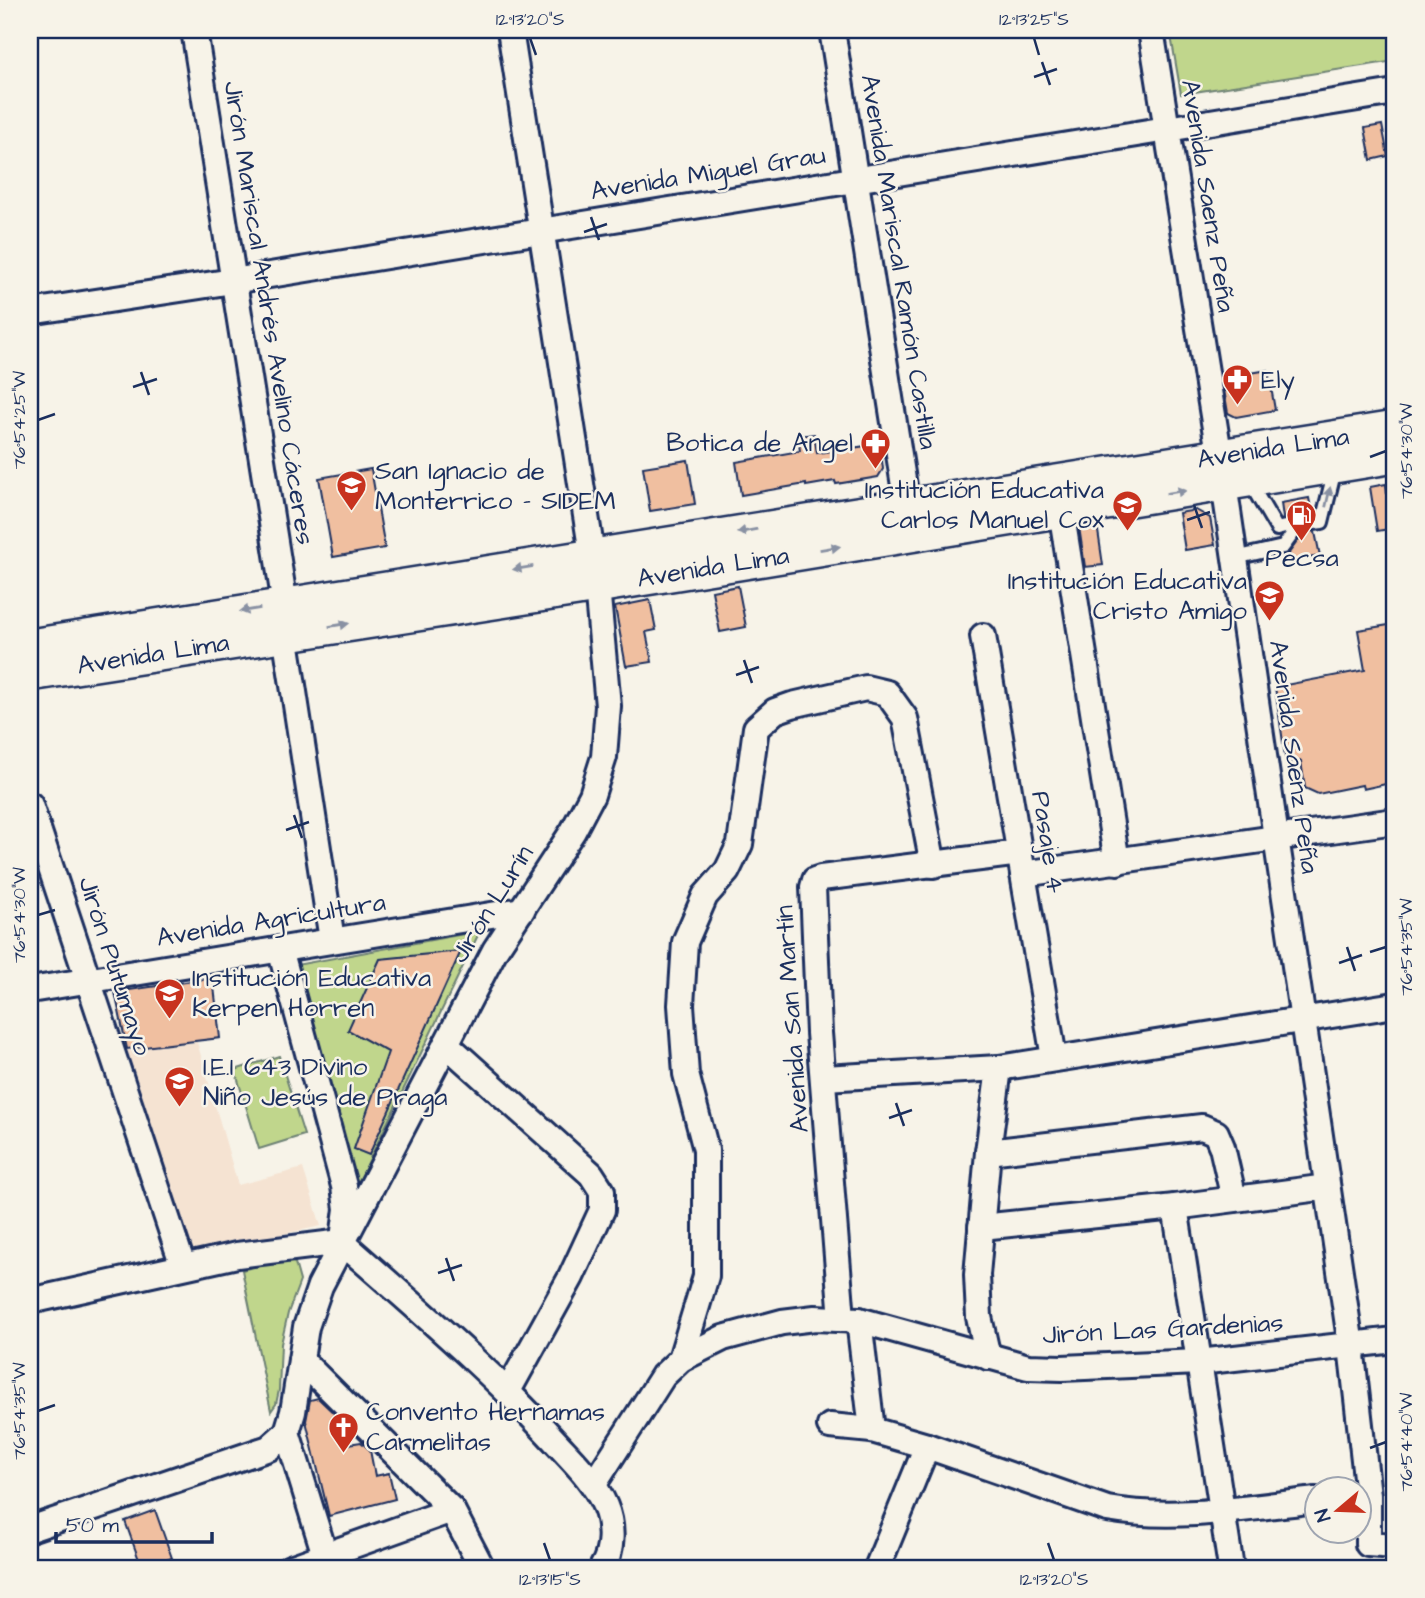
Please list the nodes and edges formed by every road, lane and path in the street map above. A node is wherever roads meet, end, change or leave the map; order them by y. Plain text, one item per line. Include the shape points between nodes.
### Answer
1 (194, 30) edge
2 (510, 30) edge
3 (832, 30) edge
4 (1151, 30) edge
5 (1395, 92) edge
6 (1167, 129) junction
7 (854, 180) junction
8 (541, 231) junction
9 (233, 281) junction
10 (30, 312) edge
11 (1395, 428) edge
12 (1395, 456) edge
13 (1336, 465) junction
14 (1230, 474) junction
15 (907, 505) junction
16 (1061, 510) junction
17 (1314, 523) dead end
18 (1299, 525) dead end
19 (1285, 527) dead end
20 (1235, 558) junction
21 (595, 572) junction
22 (285, 619) junction
23 (983, 636) dead end
24 (30, 646) edge
25 (30, 674) edge
26 (30, 805) edge
27 (1395, 821) edge
28 (1276, 838) junction
29 (1117, 862) junction
30 (1021, 864) junction
31 (933, 865) junction
32 (522, 910) junction
33 (332, 940) junction
34 (281, 949) junction
35 (88, 980) junction
36 (30, 990) edge
37 (1395, 1004) edge
38 (1303, 1019) junction
39 (446, 1044) junction
40 (1054, 1058) junction
41 (999, 1068) junction
42 (824, 1078) junction
43 (988, 1152) junction
44 (1328, 1187) junction
45 (1234, 1199) junction
46 (1175, 1207) junction
47 (981, 1227) junction
48 (342, 1242) junction
49 (183, 1266) junction
50 (30, 1301) edge
51 (850, 1320) junction
52 (1395, 1340) edge
53 (1351, 1346) junction
54 (988, 1357) junction
55 (681, 1359) junction
56 (300, 1360) junction
57 (1199, 1362) junction
58 (508, 1391) junction
59 (830, 1426) dead end
60 (872, 1430) junction
61 (288, 1432) junction
62 (927, 1446) junction
63 (1361, 1476) edge
64 (594, 1484) junction
65 (1302, 1502) edge
66 (452, 1510) junction
67 (1222, 1511) junction
68 (30, 1529) edge
69 (1372, 1544) edge
70 (1395, 1546) edge
71 (327, 1562) edge
72 (290, 1568) edge
73 (482, 1568) edge
74 (602, 1568) edge
75 (877, 1568) edge
76 (1231, 1568) edge

1 - 9 street, Jirón Mariscal Andrés Avelino Cáceres
2 - 8 street, Jirón Lurín
3 - 7 street, Avenida Mariscal Ramón Castilla
4 - 6 street, Avenida Saenz Peña
5 - 6 street, Avenida Miguel Grau
6 - 7 street, Avenida Miguel Grau
6 - 14 street, Avenida Saenz Peña
7 - 8 street, Avenida Miguel Grau
7 - 15 street, Avenida Mariscal Ramón Castilla
8 - 9 street, Avenida Miguel Grau
8 - 21 street, Jirón Lurín
9 - 10 street, Avenida Miguel Grau
9 - 22 street, Jirón Mariscal Andrés Avelino Cáceres
11 - 14 main road, Avenida Lima
12 - 13 main road, Avenida Lima
13 - 14 main road, Avenida Lima
17 -> 13 lane via 1322,522
14 - 15 main road, Avenida Lima
16 -> 14 main road, Avenida Lima
14 - 19 lane via 1278,529
14 - 20 street, Avenida Saenz Peña
15 -> 21 main road, Avenida Lima
21 -> 16 main road, Avenida Lima
16 - 29 street
18 - 20 lane via 1283,547
20 - 28 street, Avenida Saenz Peña
21 - 22 main road, Avenida Lima
21 - 32 street, Jirón Lurín via 608,706 604,757 592,795 573,831
22 -> 24 main road, Avenida Lima
22 - 25 main road, Avenida Lima
22 - 33 street, Jirón Mariscal Andrés Avelino Cáceres
23 - 30 street, Pasaje 4
26 - 35 street, Jirón Putumayo
27 - 28 street, Avenida San Martín
28 - 29 street, Avenida San Martín
28 - 38 street, Avenida Saenz Peña
29 - 30 street, Avenida San Martín
30 - 31 street, Avenida San Martín
30 - 40 street, Pasaje 4
31 - 42 street, Avenida San Martín via 816,880 814,953
31 - 55 street via 905,718 887,694 866,688 792,705 775,711 756,729 740,844 727,871 705,896 685,942 681,1005 686,1074 706,1150 706,1276
32 - 33 street, Avenida Agricultura
32 - 39 street, Jirón Lurín via 495,950
33 - 34 street, Avenida Agricultura
34 - 35 street, Avenida Agricultura
34 - 48 street via 344,1186 347,1209
35 - 36 street, Avenida Agricultura
35 - 49 street, Jirón Putumayo
37 - 38 street
38 - 40 street
38 - 44 street, Avenida Saenz Peña
39 - 48 street, Jirón Lurín
39 - 58 street via 591,1174 602,1191 602,1210 571,1277
40 - 41 street
41 - 42 street
41 - 43 street
42 - 51 street, Avenida San Martín
43 - 45 street via 1202,1127 1216,1133
43 - 47 street
44 - 45 street
44 - 53 street, Avenida Saenz Peña
45 - 46 street
46 - 47 street
46 - 57 street
47 - 54 street via 979,1317
48 - 49 street
48 - 56 street, Jirón Lurín via 320,1286
48 - 58 street
49 - 50 street
51 - 54 street, Jirón Las Gardenias
51 - 55 street, Jirón Las Gardenias via 782,1322 723,1338
51 - 60 street, Avenida San Martín
52 - 53 street, Jirón Las Gardenias
53 - 57 street, Jirón Las Gardenias
53 - 63 street, Avenida Saenz Peña
54 - 57 street, Jirón Las Gardenias via 1028,1367 1062,1368
55 - 64 street, Jirón Las Gardenias via 663,1376
56 - 61 street, Jirón Lurín
56 - 66 street
57 - 67 street
58 - 64 street
59 - 60 street
60 - 62 street
61 - 68 street via 269,1448
61 - 71 street
62 - 67 street via 1107,1509 1134,1514
62 - 75 street
64 - 74 street via 606,1508 611,1537
65 - 67 street
66 - 71 street
66 - 73 street
67 - 76 street
69 - 70 street, Avenida Saenz Peña
71 - 72 street

